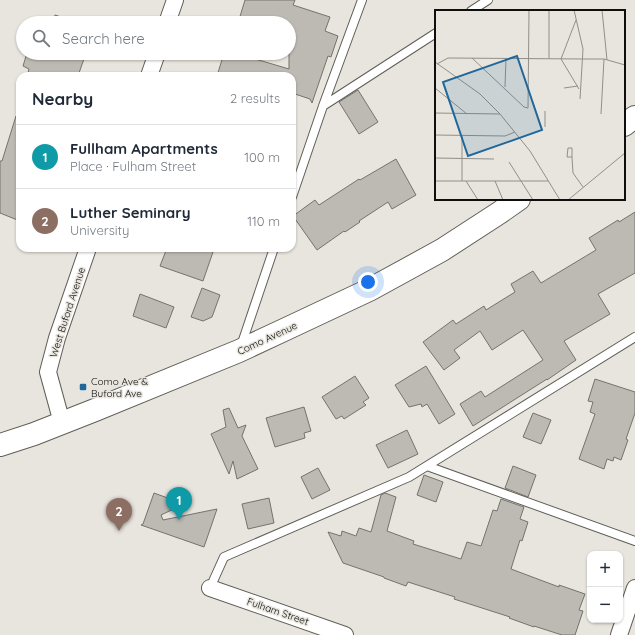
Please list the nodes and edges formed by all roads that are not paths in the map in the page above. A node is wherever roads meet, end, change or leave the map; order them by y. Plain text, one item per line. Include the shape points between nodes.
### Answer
1 (362, 0) edge
2 (488, 0) edge
3 (171, 1) edge
4 (473, 10) edge
5 (168, 16) edge
6 (435, 35) edge
7 (154, 60) edge
8 (149, 72) edge
9 (323, 106) junction
10 (635, 117) edge
11 (625, 123) edge
12 (296, 185) edge
13 (518, 200) edge
14 (87, 252) edge
15 (273, 252) edge
16 (635, 337) edge
17 (239, 351) junction
18 (62, 423) junction
19 (0, 445) edge
20 (427, 466) junction
21 (635, 541) edge
22 (210, 588) joint
23 (635, 588) edge
24 (345, 635) edge
25 (619, 635) edge

1 - 9 lane
2 - 4 lane
3 - 5 street
6 - 9 lane
7 - 8 street
9 - 12 lane
10 - 11 main road
13 - 17 main road, Como Avenue via 442,250 369,290
14 - 18 street, West Buford Avenue via 48,372
15 - 17 lane
16 - 20 lane
17 - 18 main road, Como Avenue
18 - 19 main road, Como Avenue
20 - 21 lane
20 - 22 lane via 409,477 224,557
22 - 24 street, Fulham Street
23 - 25 street

